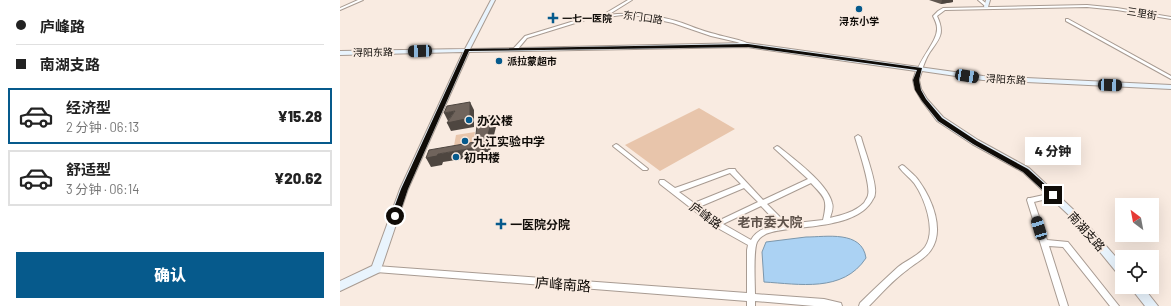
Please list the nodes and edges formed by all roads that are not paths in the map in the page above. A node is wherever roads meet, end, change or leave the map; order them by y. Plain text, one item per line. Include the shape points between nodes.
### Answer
1 (361, 0) edge
2 (493, 0) edge
3 (630, 0) edge
4 (980, 0) edge
5 (986, 4) edge
6 (340, 9) edge
7 (606, 15) junction
8 (1171, 18) edge
9 (1067, 20) dead end
10 (751, 46) junction
11 (515, 49) junction
12 (467, 50) junction
13 (340, 53) edge
14 (920, 69) junction
15 (1171, 78) edge
16 (1171, 88) edge
17 (858, 137) dead end
18 (616, 146) dead end
19 (777, 148) dead end
20 (902, 167) dead end
21 (645, 168) dead end
22 (812, 180) junction
23 (662, 182) dead end
24 (745, 185) junction
25 (674, 191) junction
26 (1053, 195) junction
27 (762, 203) junction
28 (694, 206) junction
29 (826, 221) junction
30 (717, 224) junction
31 (785, 227) junction
32 (1044, 243) junction
33 (752, 244) junction
34 (1115, 263) edge
35 (376, 269) junction
36 (340, 286) edge
37 (1142, 294) edge
38 (751, 302) edge
39 (838, 306) edge
40 (863, 306) edge
41 (1064, 306) edge
42 (1115, 306) edge
43 (1152, 306) edge

1 - 6 street
2 - 12 main road
3 - 7 street
4 - 5 street
5 - 8 street, 三里街 via 1093,7
5 - 14 street, 三里街 via 944,9 939,12 935,16 940,24 936,42 924,57
7 - 10 street, 东门口路 via 631,14 674,22
7 - 11 street, 东门口路 via 526,37
9 - 15 street
10 - 11 main road, 浔阳东路
10 - 14 main road, 浔阳东路
11 - 12 main road, 浔阳东路
12 - 13 main road, 浔阳东路
12 - 35 main road via 404,189
14 - 16 main road, 浔阳东路 via 983,78
14 - 26 main road, 南湖支路 via 916,80 918,90 940,119 1026,170
17 - 29 street via 872,195 857,212 847,217
18 - 21 street
19 - 22 street
20 - 40 street via 916,181 926,199 933,223 933,235 924,253 903,268
22 - 27 street
22 - 29 street via 829,203
23 - 25 street, 庐峰路
24 - 25 street via 732,170
24 - 27 street
24 - 28 street
25 - 28 street, 庐峰路
26 - 32 street via 1030,200
26 - 34 main road, 南湖支路 via 1075,216
27 - 30 street
27 - 31 street
28 - 30 street, 庐峰路
29 - 31 street
30 - 33 street, 庐峰路
31 - 33 street via 765,231 757,236
32 - 41 street
32 - 42 street via 1065,244
33 - 38 street
35 - 36 main road
35 - 38 street, 庐峰南路
37 - 43 main road
38 - 39 street, 庐峰南路 via 824,303

